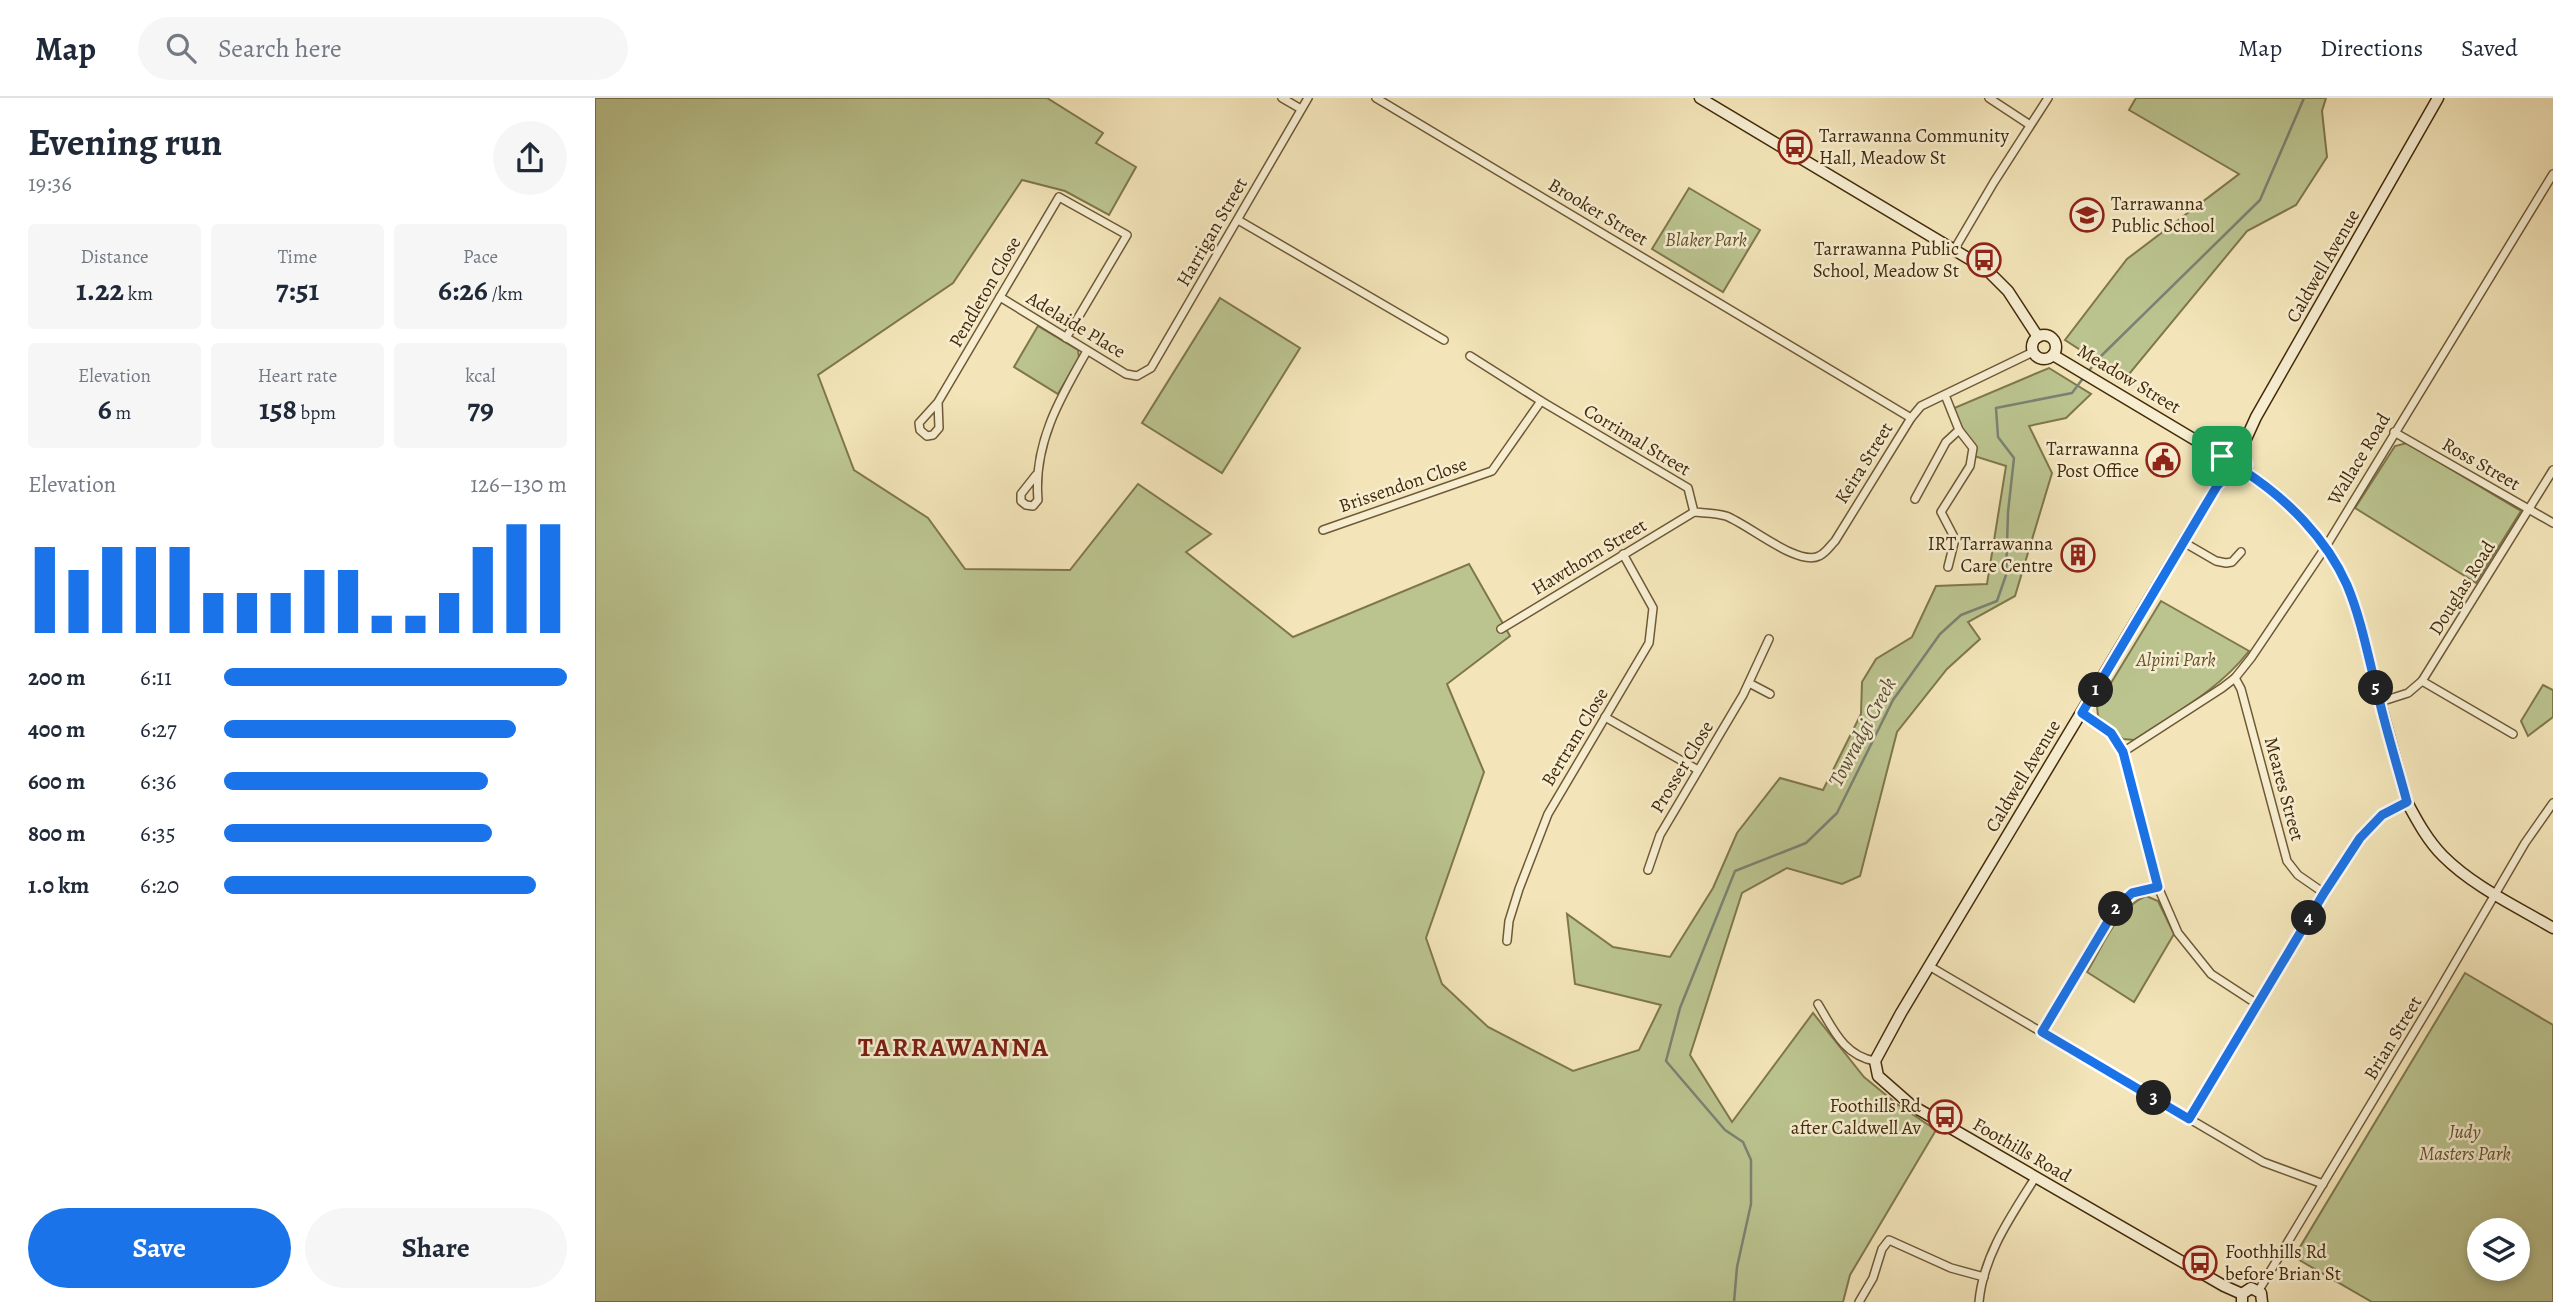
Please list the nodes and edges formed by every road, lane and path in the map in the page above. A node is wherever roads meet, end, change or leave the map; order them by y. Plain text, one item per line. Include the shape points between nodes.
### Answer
1 (1282, 98) edge
2 (1308, 98) edge
3 (1376, 98) edge
4 (1700, 98) edge
5 (1989, 98) edge
6 (2048, 98) edge
7 (2438, 98) edge
8 (1301, 110) junction
9 (2030, 125) junction
10 (2553, 174) edge
11 (1238, 220) junction
12 (1954, 250) junction
13 (1000, 297) junction
14 (2038, 337) junction
15 (1066, 338) junction
16 (1444, 341) dead end
17 (1087, 351) junction
18 (2033, 352) junction
19 (2053, 355) junction
20 (1470, 356) dead end
21 (1137, 376) joint
22 (1945, 394) junction
23 (1541, 401) junction
24 (938, 402) dead end
25 (1911, 418) junction
26 (1959, 430) junction
27 (2394, 432) junction
28 (2239, 452) junction
29 (2222, 456) junction
30 (2553, 470) edge
31 (2244, 471) junction
32 (1036, 475) dead end
33 (2227, 475) junction
34 (1915, 499) dead end
35 (2529, 509) junction
36 (1694, 512) junction
37 (2553, 523) edge
38 (1323, 530) dead end
39 (2185, 542) junction
40 (2325, 548) junction
41 (2241, 552) dead end
42 (1623, 554) junction
43 (1948, 567) dead end
44 (1501, 629) dead end
45 (1769, 639) dead end
46 (2235, 678) junction
47 (2422, 681) junction
48 (1749, 684) junction
49 (1770, 694) dead end
50 (2380, 702) junction
51 (2082, 713) junction
52 (1605, 717) junction
53 (2512, 734) dead end
54 (2123, 752) junction
55 (1698, 770) junction
56 (2407, 802) junction
57 (2553, 803) edge
58 (1648, 870) dead end
59 (2158, 887) junction
60 (2324, 893) junction
61 (2496, 894) junction
62 (2553, 928) edge
63 (1507, 941) dead end
64 (1929, 966) junction
65 (1818, 1004) dead end
66 (2257, 1004) junction
67 (2042, 1032) junction
68 (1875, 1061) junction
69 (2189, 1119) junction
70 (2035, 1178) junction
71 (2323, 1185) junction
72 (1984, 1277) junction
73 (2259, 1290) junction
74 (2242, 1298) edge
75 (1860, 1302) edge
76 (1979, 1302) edge
77 (2262, 1302) edge

1 - 8 street
2 - 8 street, Harrigan Street
3 - 25 street, Brooker Street
4 - 12 main road
5 - 9 street
6 - 9 street
7 - 28 main road, Caldwell Avenue
8 - 11 street, Harrigan Street
9 - 12 street
10 - 27 street, Wallace Road
11 - 16 street
11 - 21 street, Harrigan Street via 1151,368
12 - 14 main road via 2000,281
13 - 15 street, Adelaide Place
13 - 15 street, Pendleton Close via 1059,197 1127,235
13 - 24 street, Pendleton Close
14 - 18 main road
14 - 19 main road via 2046,335 2053,340
15 - 17 street, Adelaide Place
17 - 21 street, Adelaide Place
17 - 32 street via 1047,430
18 - 19 main road via 2043,359
18 - 22 street, Keira Street
19 - 29 main road, Meadow Street
20 - 23 street, Corrimal Street
22 - 25 street, Keira Street via 1921,406
22 - 26 street
23 - 36 street, Corrimal Street via 1688,488
23 - 38 street, Brissendon Close via 1492,471
25 - 36 street, Keira Street via 1835,541 1818,557 1797,555 1725,515
26 - 34 street via 1946,442
26 - 43 street via 1973,448 1970,466 1941,512 1953,535
27 - 35 street, Ross Street
27 - 40 street, Wallace Road
28 - 29 main road via 2230,450
28 - 31 main road via 2246,460
29 - 33 main road via 2220,465
30 - 35 street, Douglas Road
31 - 33 main road via 2238,477
31 - 40 main road via 2280,498
33 - 39 main road, Caldwell Avenue
35 - 37 street, Ross Street
35 - 47 street, Douglas Road
36 - 42 street, Hawthorn Street
39 - 41 street via 2221,563 2232,562
39 - 51 main road, Caldwell Avenue
40 - 46 street, Wallace Road
40 - 50 main road via 2354,605
42 - 44 street, Hawthorn Street
42 - 52 street, Bertram Close via 1653,608 1649,643
45 - 48 street, Prosser Close
46 - 54 street, Wallace Road
46 - 60 street, Meares Street via 2287,861
47 - 50 street, Douglas Road via 2409,693
47 - 53 street
48 - 49 street
48 - 55 street, Prosser Close
50 - 56 main road
51 - 54 street via 2111,733
51 - 64 main road, Caldwell Avenue
52 - 55 street
52 - 63 street, Bertram Close via 1548,814 1519,889
54 - 59 street
55 - 58 street, Prosser Close via 1660,835
56 - 60 street via 2371,824
56 - 61 main road via 2444,857
57 - 61 street, Brian Street
59 - 66 street via 2178,933 2211,974
59 - 67 street via 2132,893 2116,908
60 - 66 street
61 - 62 main road
61 - 71 street, Brian Street
64 - 67 street
64 - 68 main road, Caldwell Avenue
65 - 68 street via 1851,1053
66 - 69 street
67 - 69 street
68 - 70 main road, Foothills Road via 1878,1076 1911,1105
69 - 71 street via 2263,1162
70 - 72 street via 2005,1226
70 - 74 main road, Foothills Road
71 - 73 street, Brian Street
72 - 75 street via 1951,1268 1889,1240
72 - 76 street
73 - 74 main road via 2247,1289
73 - 77 main road

